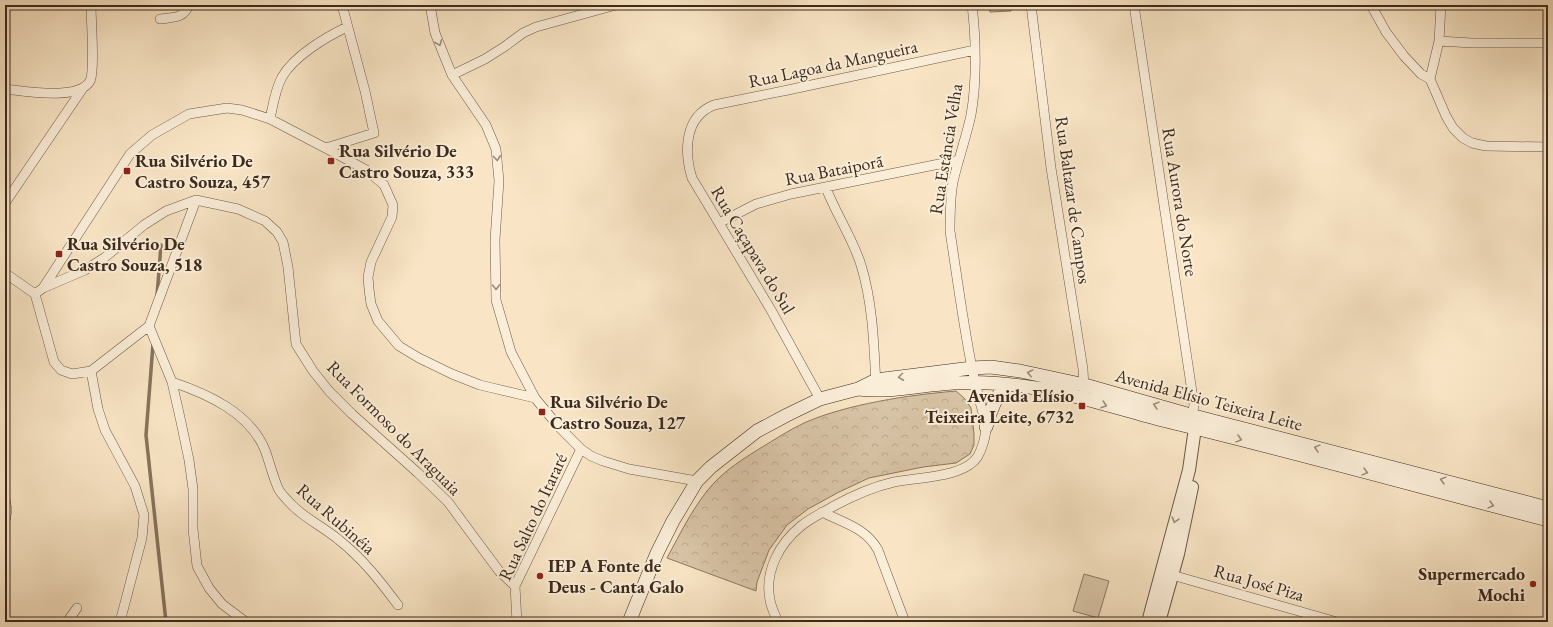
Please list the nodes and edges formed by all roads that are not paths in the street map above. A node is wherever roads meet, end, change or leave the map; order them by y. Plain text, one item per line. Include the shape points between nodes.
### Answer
1 (91, 5) edge
2 (189, 5) edge
3 (342, 5) edge
4 (430, 5) edge
5 (616, 5) edge
6 (972, 5) edge
7 (1031, 5) edge
8 (1134, 5) edge
9 (1371, 5) edge
10 (1441, 5) edge
11 (160, 19) dead end
12 (347, 27) junction
13 (1439, 41) junction
14 (1548, 43) edge
15 (975, 50) junction
16 (452, 75) junction
17 (1430, 79) junction
18 (83, 88) junction
19 (5, 89) edge
20 (700, 114) joint
21 (270, 119) junction
22 (1548, 147) edge
23 (326, 148) junction
24 (959, 160) junction
25 (826, 188) junction
26 (196, 200) junction
27 (5, 203) edge
28 (719, 223) junction
29 (5, 273) edge
30 (39, 291) junction
31 (149, 326) junction
32 (972, 368) junction
33 (91, 371) junction
34 (172, 382) junction
35 (975, 382) junction
36 (1007, 384) junction
37 (876, 385) junction
38 (1085, 385) junction
39 (535, 398) junction
40 (1082, 398) junction
41 (820, 399) junction
42 (1197, 419) junction
43 (986, 427) junction
44 (581, 449) junction
45 (697, 481) junction
46 (5, 499) edge
47 (1548, 508) edge
48 (822, 512) junction
49 (1548, 520) edge
50 (5, 521) edge
51 (1172, 575) junction
52 (515, 586) junction
53 (398, 605) dead end
54 (77, 608) dead end
55 (67, 622) edge
56 (120, 622) edge
57 (246, 622) edge
58 (517, 622) edge
59 (629, 622) edge
60 (778, 622) edge
61 (905, 622) edge
62 (1148, 622) edge
63 (1158, 622) edge
64 (1337, 622) edge

1 - 18 street via 92,69 90,81
2 - 11 street via 181,16
3 - 12 street
4 -> 16 street via 435,34
5 - 16 street via 536,27 485,59
6 - 15 street, Rua Estância Velha
7 - 38 street, Rua Baltazar de Campos via 1052,168
8 - 42 street, Rua Aurora do Norte
9 - 17 street via 1386,32 1404,56 1421,74
10 - 13 street
12 - 21 street via 305,53 287,70 277,89
12 - 23 street via 374,133
13 - 14 street
13 - 17 street
15 - 20 street, Rua Lagoa da Mangueira via 714,105
15 - 24 street, Rua Estância Velha via 973,99
16 -> 39 street via 486,125 496,149 499,181 495,240 496,300 511,352
17 - 22 street via 1446,116 1463,138 1486,146
18 - 19 street via 62,93
18 - 27 street
20 - 28 street, Rua Caçapava do Sul via 692,123 689,133 687,161 692,178
21 - 23 street
21 - 30 street via 235,109 207,110 189,114 152,135 130,154
23 - 39 street via 368,171 384,186 393,205 392,217 371,262 368,277 371,304 378,321 399,346 452,374 480,385
24 - 25 street, Rua Bataiporã
24 - 32 street, Rua Estância Velha via 950,198 950,231
25 - 28 street, Rua Bataiporã via 756,204
25 - 37 street via 861,265 872,323
26 - 30 street via 166,211 85,270
26 - 31 street
26 - 52 street, Rua Formoso do Araguaia via 238,209 266,221 277,232 283,242 288,267 296,344 313,371 352,414 448,502 499,571
28 - 41 street, Rua Caçapava do Sul
29 - 30 street
30 - 33 street via 54,362 61,370 72,374
31 - 33 street
31 - 34 street
32 - 35 street, Rua Estância Velha
32 -> 37 main road, Avenida Elísio Teixeira Leite
38 -> 32 main road, Avenida Elísio Teixeira Leite via 1020,371 991,367
33 - 56 street via 105,430 135,486 144,515 142,538
34 - 53 street, Rua Rubinéia via 211,397 250,425 264,448 279,490 294,507 362,560
34 - 57 street via 189,460 197,566 209,588 222,604
35 - 36 main road, Avenida Elísio Teixeira Leite
35 - 37 main road, Avenida Elísio Teixeira Leite
35 - 43 street, Rua Estância Velha
36 - 40 main road, Avenida Elísio Teixeira Leite
36 - 43 main road via 993,406
37 - 41 main road, Avenida Elísio Teixeira Leite
38 - 40 street, Rua Baltazar de Campos
42 -> 38 main road, Avenida Elísio Teixeira Leite
39 - 44 street
40 -> 42 main road, Avenida Elísio Teixeira Leite via 1124,411
41 - 45 main road, Avenida Elísio Teixeira Leite via 757,431 711,466
47 -> 42 main road, Avenida Elísio Teixeira Leite
42 -> 49 main road, Avenida Elísio Teixeira Leite
42 - 51 street via 1188,510
42 -> 62 street via 1189,470
43 - 48 street via 978,456 964,469 875,487
44 - 45 street via 614,465
44 - 52 street, Rua Salto do Itararé
45 - 59 main road, Avenida Elísio Teixeira Leite via 657,554
46 - 50 street
48 - 60 street via 792,535 775,557 768,586
48 - 61 street via 856,528 873,540
51 - 63 street
51 - 64 street, Rua José Piza
52 - 58 street, Rua Salto do Itararé
54 - 55 street

